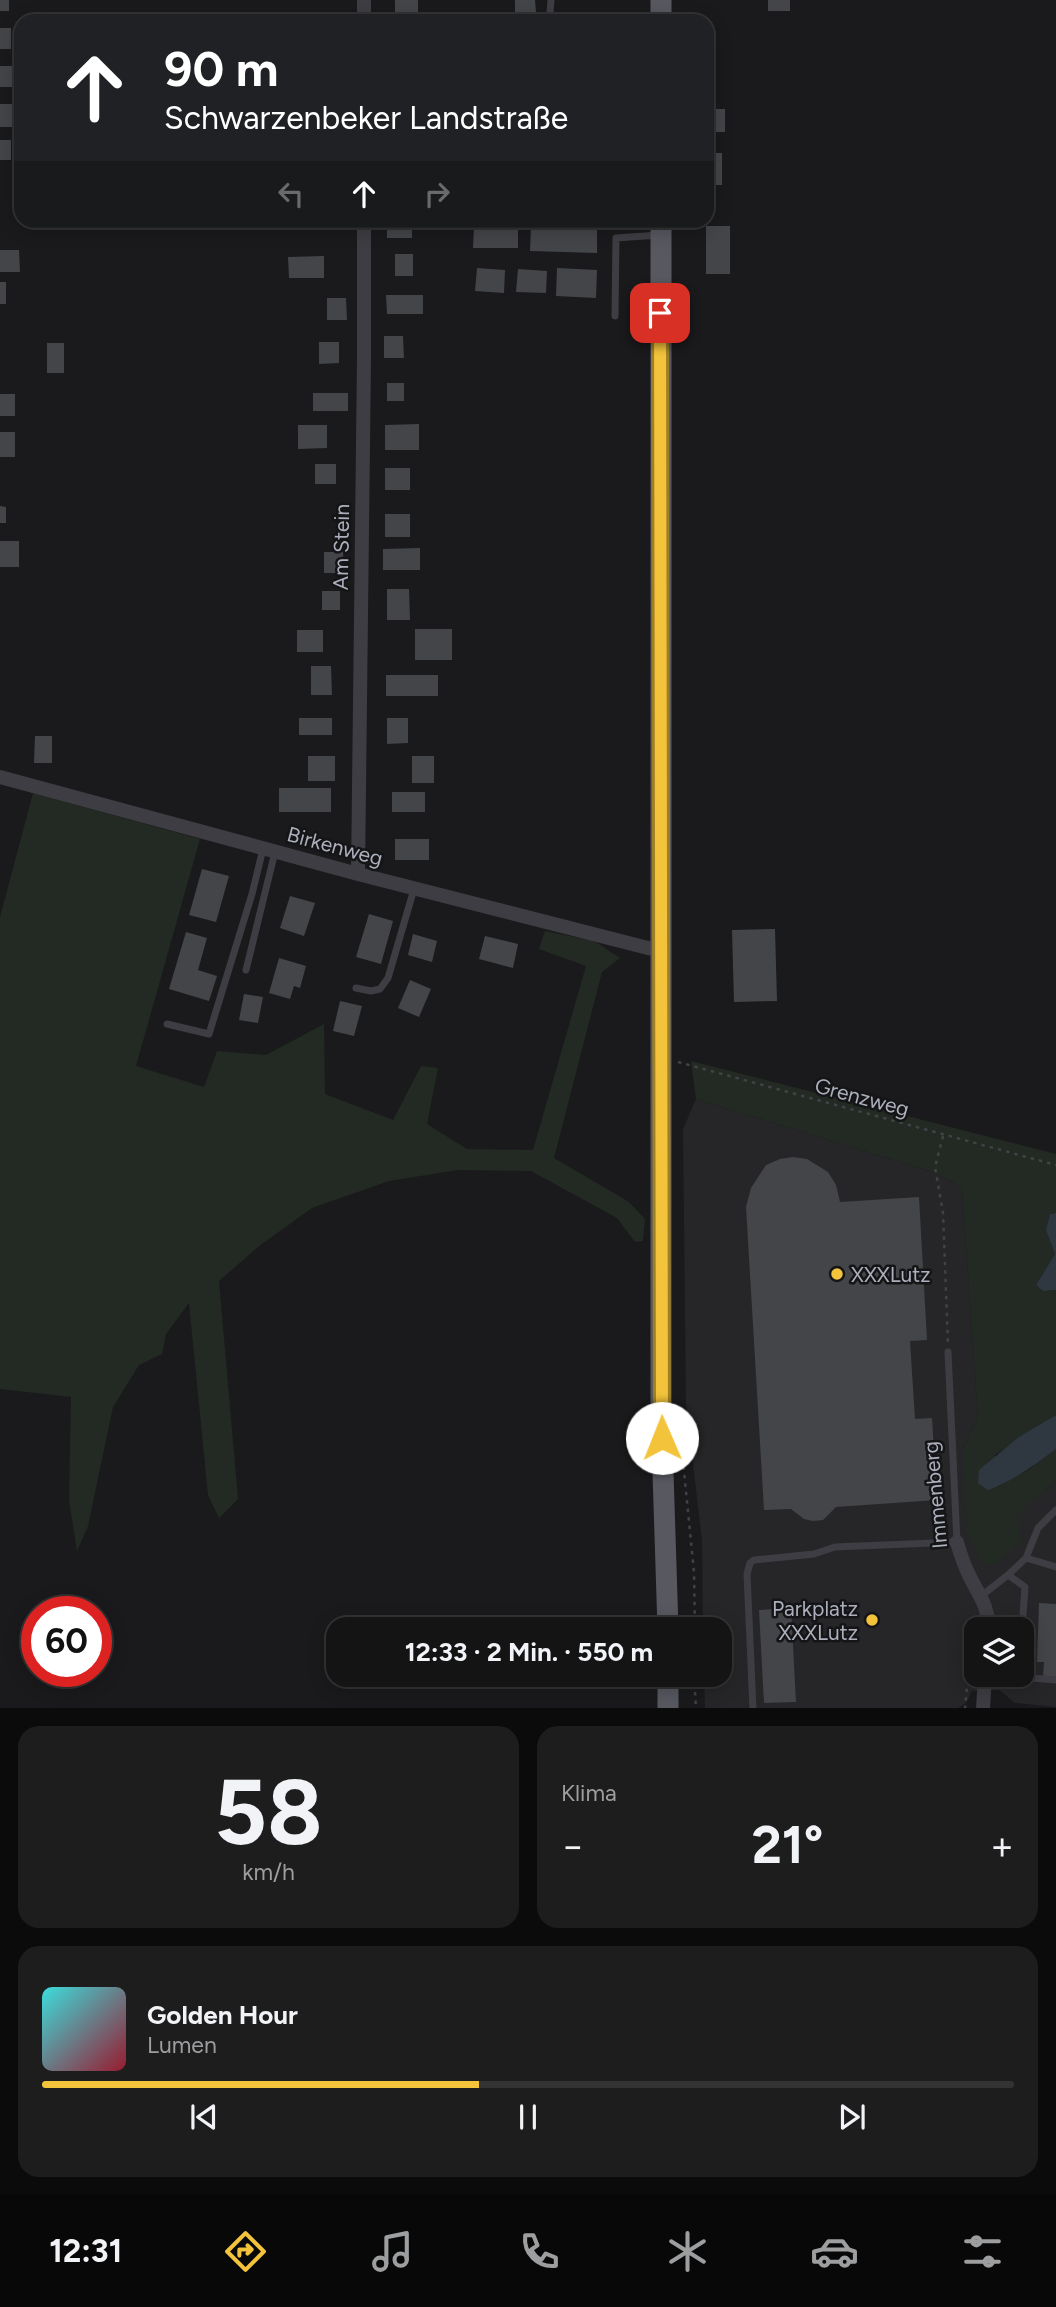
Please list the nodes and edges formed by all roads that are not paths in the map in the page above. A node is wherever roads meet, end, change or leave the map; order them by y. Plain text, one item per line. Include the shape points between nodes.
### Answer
1 (551, 0) edge
2 (550, 13) dead end
3 (364, 228) edge
4 (661, 228) edge
5 (615, 316) dead end
6 (0, 778) edge
7 (269, 850) junction
8 (358, 874) junction
9 (414, 889) junction
10 (660, 950) junction
11 (246, 970) dead end
12 (356, 988) dead end
13 (167, 1024) dead end
14 (948, 1352) road end
15 (1056, 1510) edge
16 (957, 1542) junction
17 (1026, 1558) junction
18 (1056, 1567) edge
19 (1008, 1576) junction
20 (981, 1596) junction
21 (668, 1617) edge
22 (988, 1617) edge
23 (1023, 1617) edge
24 (1034, 1678) edge
25 (1056, 1680) edge
26 (984, 1687) edge
27 (668, 1690) edge
28 (663, 1708) edge
29 (677, 1708) edge
30 (753, 1708) edge
31 (983, 1708) edge

1 - 2 lane
3 - 8 street, Am Stein
4 - 5 lane via 616,238
4 - 10 main road
6 - 7 street, Birkenweg
7 - 8 street, Birkenweg
7 - 11 lane
7 - 13 lane via 209,1034
8 - 9 street, Birkenweg
9 - 10 street, Birkenweg
9 - 12 lane via 388,978 380,989
10 - 21 main road via 661,1410
14 - 16 lane, Immenberg
15 - 17 lane via 1038,1528
16 - 20 street, Immenberg
16 - 30 lane via 835,1547 814,1555 754,1560 747,1574
17 - 18 lane
17 - 19 lane
19 - 20 lane
19 - 23 lane via 1025,1587
20 - 22 street, Immenberg
24 - 25 lane
26 - 31 street
27 - 28 main road
27 - 29 main road

